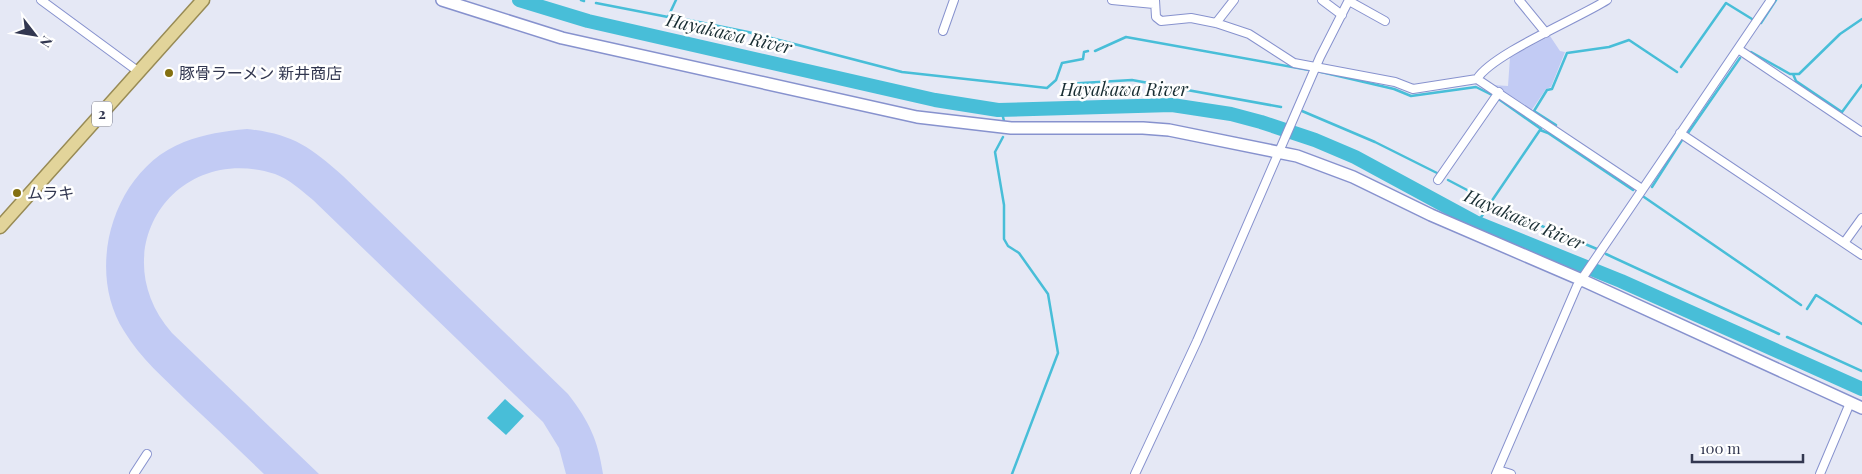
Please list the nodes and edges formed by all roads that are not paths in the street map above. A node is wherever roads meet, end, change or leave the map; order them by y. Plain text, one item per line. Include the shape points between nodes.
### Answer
1 (41, 0) edge
2 (203, 0) edge
3 (442, 0) edge
4 (954, 0) edge
5 (1112, 0) edge
6 (1234, 0) edge
7 (1322, 0) edge
8 (1519, 0) edge
9 (1607, 0) edge
10 (1771, 0) edge
11 (1349, 1) edge
12 (1154, 2) edge
13 (1342, 15) junction
14 (1385, 21) dead end
15 (1216, 23) junction
16 (943, 32) dead end
17 (1546, 33) junction
18 (1738, 48) junction
19 (1317, 66) junction
20 (139, 72) junction
21 (1477, 79) junction
22 (1499, 92) junction
23 (1862, 132) edge
24 (1680, 133) junction
25 (1279, 149) junction
26 (1438, 180) dead end
27 (1642, 189) junction
28 (1862, 218) edge
29 (0, 227) edge
30 (1844, 243) junction
31 (1862, 255) edge
32 (1583, 278) junction
33 (1850, 403) junction
34 (1862, 408) edge
35 (147, 454) dead end
36 (1497, 472) edge
37 (134, 474) edge
38 (1136, 474) edge
39 (1511, 474) edge
40 (1820, 474) edge

1 - 20 street
2 - 20 main road, 2
3 - 25 street via 610,50 917,118 1011,128 1169,130
4 - 16 street
5 - 12 street
6 - 15 street
7 - 13 street
8 - 17 street
9 - 17 street
10 - 18 street
11 - 13 street
11 - 14 street
12 - 15 street via 1156,17 1161,22 1190,18
13 - 19 street
15 - 19 street via 1249,34 1294,63
17 - 21 street via 1508,54
18 - 23 street
18 - 24 street
19 - 21 street via 1395,82 1413,89
19 - 25 street
20 - 29 main road, 2
21 - 22 street
22 - 26 street
22 - 27 street
24 - 27 street
24 - 30 street
25 - 32 street via 1319,162 1431,216
25 - 38 street
27 - 32 street
28 - 30 street
30 - 31 street
32 - 33 street
32 - 36 street
33 - 34 street
33 - 40 street
35 - 37 street
36 - 39 street

